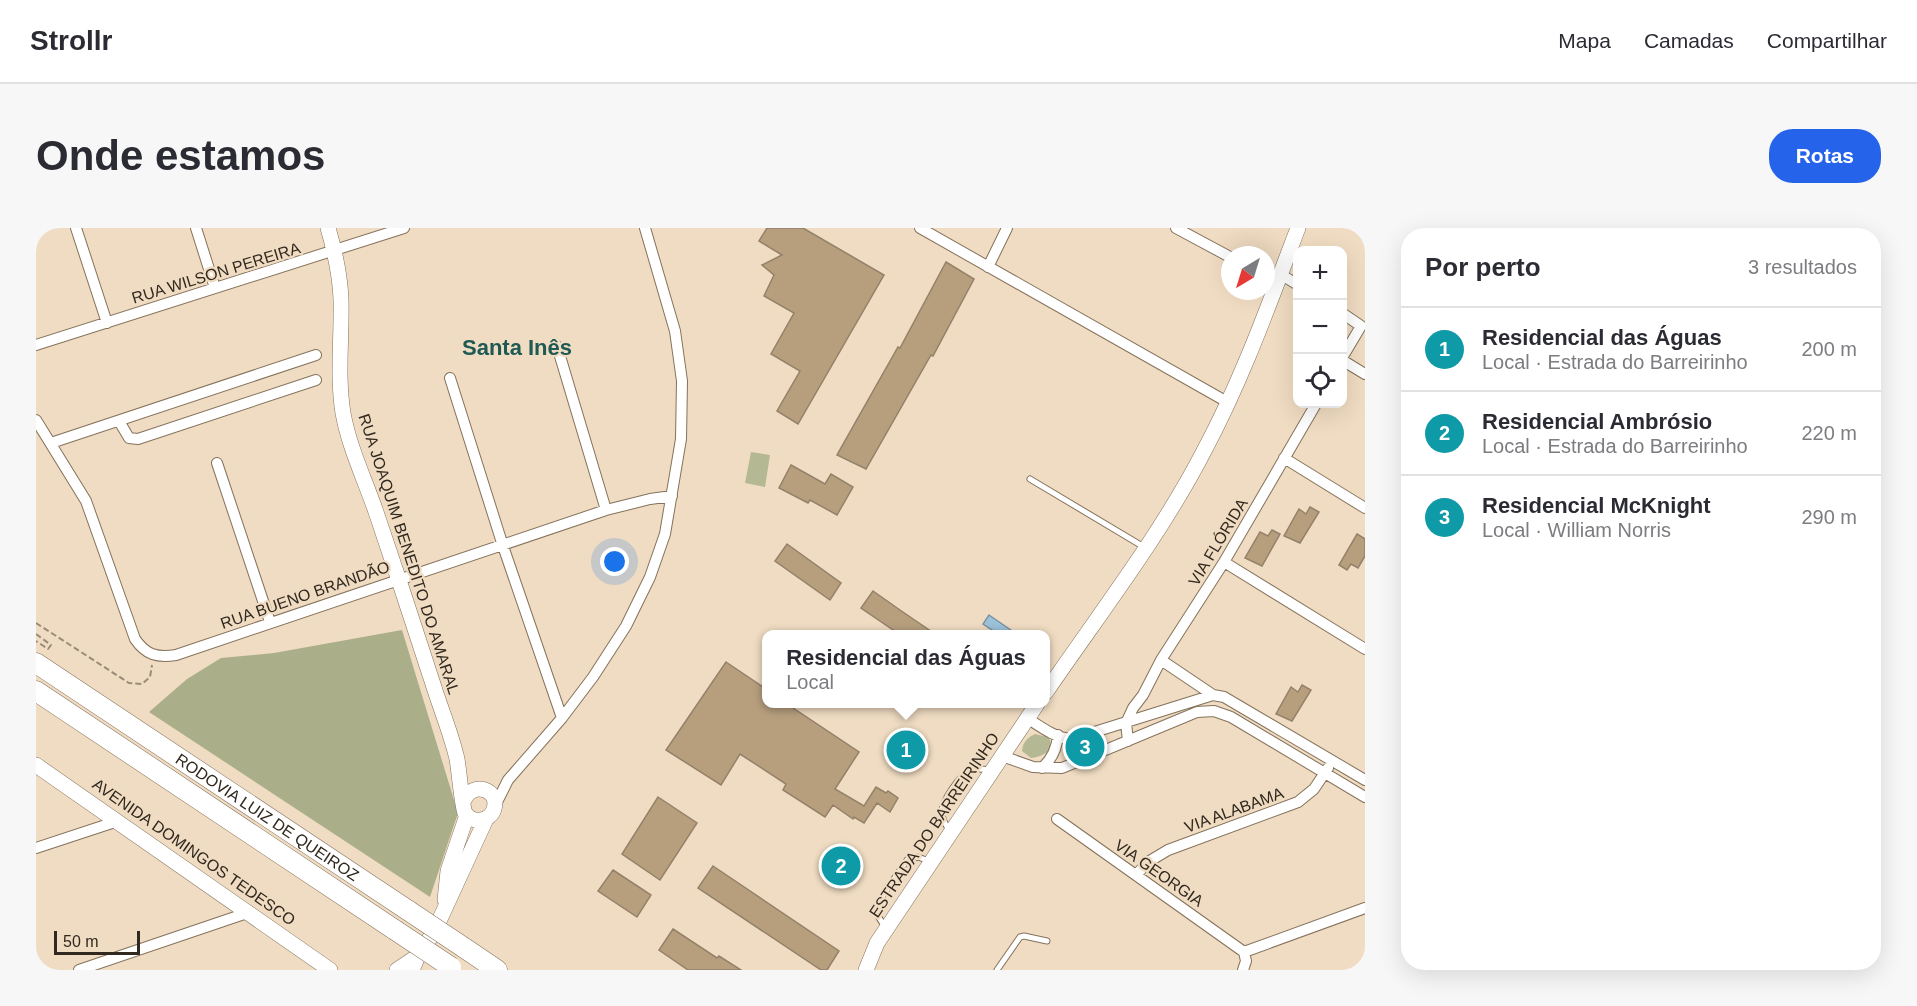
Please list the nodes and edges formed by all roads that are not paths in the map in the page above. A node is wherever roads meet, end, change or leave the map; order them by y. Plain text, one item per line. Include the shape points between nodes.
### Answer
1 (76, 228) edge
2 (196, 228) edge
3 (328, 228) edge
4 (404, 228) edge
5 (645, 228) edge
6 (920, 228) edge
7 (1007, 228) edge
8 (1176, 228) edge
9 (1298, 228) edge
10 (335, 252) junction
11 (1221, 252) edge
12 (988, 267) junction
13 (1275, 276) edge
14 (1275, 278) edge
15 (1293, 284) edge
16 (215, 288) junction
17 (1268, 300) edge
18 (1347, 316) edge
19 (107, 323) junction
20 (36, 345) edge
21 (557, 346) dead end
22 (1347, 350) edge
23 (316, 355) dead end
24 (1347, 362) edge
25 (1365, 374) edge
26 (450, 378) dead end
27 (316, 380) dead end
28 (1229, 403) junction
29 (1314, 408) edge
30 (36, 420) edge
31 (119, 421) junction
32 (51, 443) junction
33 (1284, 459) junction
34 (217, 463) dead end
35 (1030, 479) dead end
36 (672, 496) junction
37 (1365, 508) edge
38 (606, 510) junction
39 (503, 546) junction
40 (1145, 548) junction
41 (1224, 562) junction
42 (399, 579) junction
43 (270, 622) junction
44 (1365, 649) edge
45 (1161, 660) junction
46 (36, 663) edge
47 (1050, 686) edge
48 (36, 691) edge
49 (1143, 695) junction
50 (1213, 695) junction
51 (1034, 708) edge
52 (1147, 716) junction
53 (562, 718) junction
54 (1027, 718) junction
55 (1126, 723) junction
56 (1152, 731) junction
57 (1058, 735) junction
58 (1128, 741) junction
59 (1002, 756) junction
60 (456, 758) junction
61 (1332, 760) junction
62 (36, 765) edge
63 (1042, 768) junction
64 (992, 770) junction
65 (1325, 773) junction
66 (508, 780) junction
67 (1365, 780) edge
68 (481, 789) junction
69 (1365, 797) edge
70 (465, 807) junction
71 (490, 812) junction
72 (1057, 819) dead end
73 (118, 821) junction
74 (950, 832) junction
75 (36, 848) edge
76 (931, 861) junction
77 (1136, 875) junction
78 (445, 906) junction
79 (1365, 908) edge
80 (250, 912) junction
81 (887, 928) junction
82 (1047, 941) dead end
83 (1244, 952) junction
84 (415, 963) edge
85 (453, 968) edge
86 (79, 970) edge
87 (330, 970) edge
88 (397, 970) edge
89 (497, 970) edge
90 (866, 970) edge
91 (997, 970) edge
92 (1243, 970) edge

1 - 19 street
2 - 16 street
3 - 10 street, RUA JOAQUIM BENEDITO DO AMARAL
4 - 10 street, RUA WILSON PEREIRA
5 - 36 street via 675,331 682,381 681,439
6 - 12 street
7 - 12 street
8 - 11 street
9 - 13 street
10 - 16 street, RUA WILSON PEREIRA
10 - 42 street, RUA JOAQUIM BENEDITO DO AMARAL via 341,299 343,414
12 - 28 street
14 - 15 street
16 - 19 street, RUA WILSON PEREIRA
17 - 28 street via 1256,342
18 - 22 street via 1361,326
19 - 20 street, RUA WILSON PEREIRA
21 - 38 street
23 - 31 street
24 - 25 street
26 - 39 street
27 - 31 street via 138,439 129,438
28 - 40 street via 1166,518
29 - 33 street, VIA FLÓRIDA
30 - 32 street
31 - 32 street
32 - 43 street, RUA BUENO BRANDÃO via 86,501 135,639 142,649 153,656 176,655
33 - 37 street
33 - 41 street, VIA FLÓRIDA
34 - 43 street
35 - 40 lane
36 - 38 street, RUA BUENO BRANDÃO
36 - 53 street via 662,545 626,626
38 - 39 street, RUA BUENO BRANDÃO
39 - 42 street, RUA BUENO BRANDÃO
39 - 53 street
40 - 47 street
41 - 44 street
41 - 45 street, VIA FLÓRIDA
42 - 43 street, RUA BUENO BRANDÃO
42 - 60 street, RUA JOAQUIM BENEDITO DO AMARAL
45 - 49 street, VIA FLÓRIDA
45 - 50 street
46 - 89 highway, RODOVIA LUIZ DE QUEIROZ, bridge
48 - 85 highway, RODOVIA LUIZ DE QUEIROZ, bridge
49 - 52 street
49 - 55 street, VIA FLÓRIDA
50 - 52 street
50 - 61 street
51 - 54 street, ESTRADA DO BARREIRINHO
52 - 55 street
52 - 56 street
53 - 66 street
54 - 57 street
54 - 59 street, ESTRADA DO BARREIRINHO
55 - 57 street via 1072,739
55 - 58 street
56 - 58 street
56 - 65 street via 1197,712 1214,711 1231,717
57 - 63 street via 1053,755
58 - 63 street via 1062,768
59 - 63 street
59 - 64 street, ESTRADA DO BARREIRINHO
60 - 68 street, RUA JOAQUIM BENEDITO DO AMARAL
60 - 70 street, RUA JOAQUIM BENEDITO DO AMARAL
61 - 65 street, VIA ALABAMA
61 - 67 street
62 - 73 street, AVENIDA DOMINGOS TEDESCO
64 - 74 street, ESTRADA DO BARREIRINHO
64 - 74 lane via 972,770 954,786 942,810
65 - 69 street
65 - 77 street, VIA ALABAMA via 1298,802 1168,850
66 - 68 street
66 - 71 street
68 - 70 street via 469,792
68 - 71 street via 492,796
70 - 71 street via 476,820
70 - 78 street via 448,871
71 - 78 street
72 - 77 street, VIA GEORGIA
73 - 75 street
73 - 80 street, AVENIDA DOMINGOS TEDESCO
74 - 76 street, ESTRADA DO BARREIRINHO
76 - 81 street, ESTRADA DO BARREIRINHO
76 - 81 lane via 907,860 879,901 878,916
77 - 83 street, VIA GEORGIA
78 - 84 street
79 - 83 street
80 - 86 street
80 - 87 street, AVENIDA DOMINGOS TEDESCO
81 - 90 street, ESTRADA DO BARREIRINHO
82 - 91 lane via 1020,937
83 - 92 street
84 - 88 street

